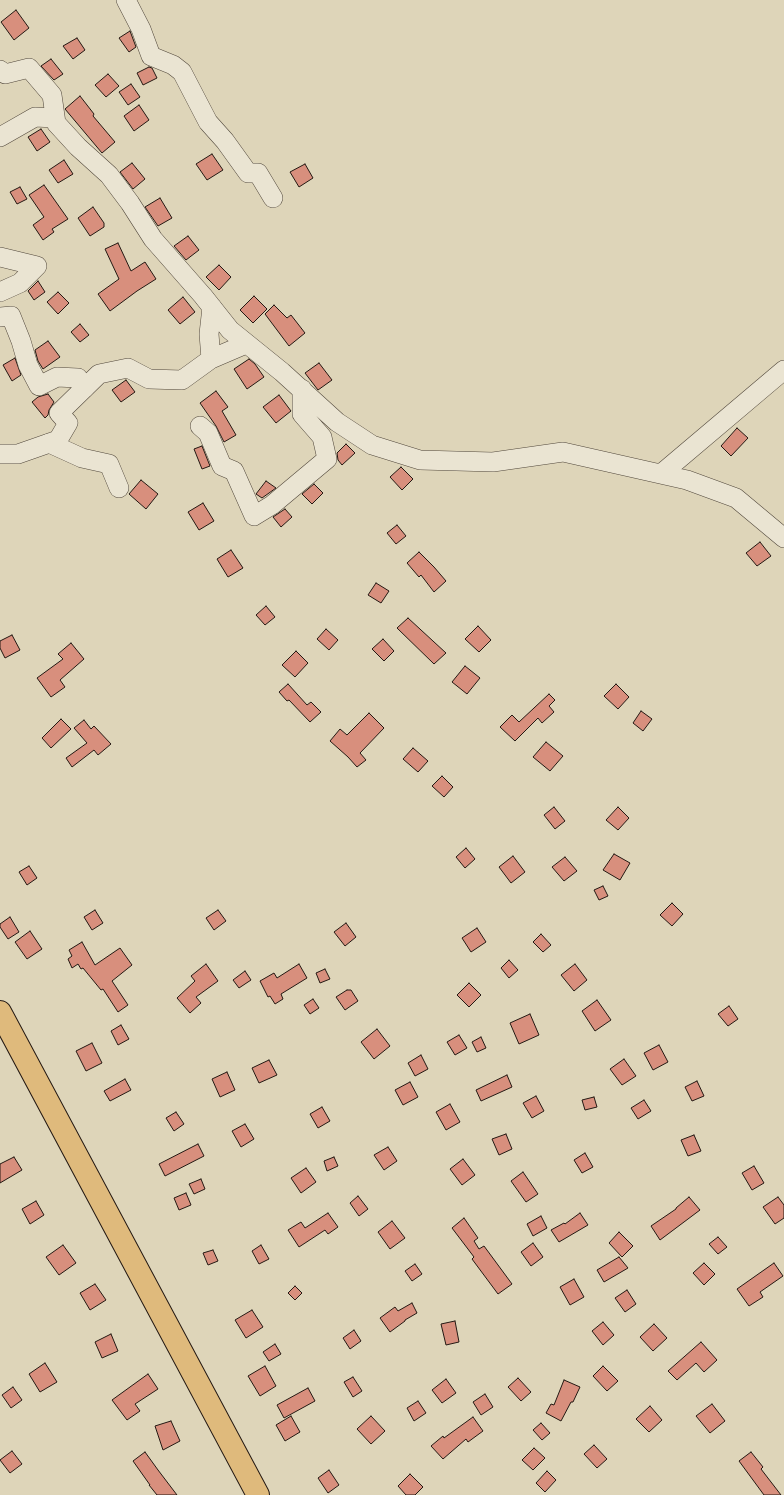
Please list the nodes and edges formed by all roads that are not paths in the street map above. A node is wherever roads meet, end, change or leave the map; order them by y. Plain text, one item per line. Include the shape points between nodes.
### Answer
1 (126, 0) edge
2 (0, 70) edge
3 (55, 118) junction
4 (0, 137) edge
5 (274, 198) dead end
6 (0, 257) edge
7 (0, 292) edge
8 (212, 307) junction
9 (0, 317) edge
10 (246, 344) junction
11 (211, 360) junction
12 (784, 370) edge
13 (85, 388) junction
14 (302, 389) junction
15 (200, 426) dead end
16 (49, 443) junction
17 (0, 454) edge
18 (661, 474) junction
19 (119, 488) dead end
20 (784, 538) edge
21 (0, 1012) edge
22 (258, 1495) edge

1 - 5 street via 151,56 173,65 182,72 208,122 248,174 258,173
2 - 3 street via 5,74 29,68 52,95
3 - 4 street via 35,117
3 - 8 street via 65,133 109,175 153,239
6 - 7 street via 37,266 20,283
8 - 10 street via 230,330
8 - 11 street via 209,334
9 - 13 street via 11,316 28,365 39,386 57,377 78,378
10 - 11 street
10 - 14 street
11 - 13 street via 182,380 149,379 128,368 99,374
12 - 18 street
13 - 16 street via 59,413 68,423 58,440
14 - 15 street via 302,414 322,437 327,459 272,505 254,516 234,471 222,466 208,433
14 - 18 street via 337,422 372,445 420,460 493,462 563,452
16 - 17 street via 18,454
16 - 19 street via 82,458 109,464
18 - 20 street via 687,480 736,498
21 - 22 highway

